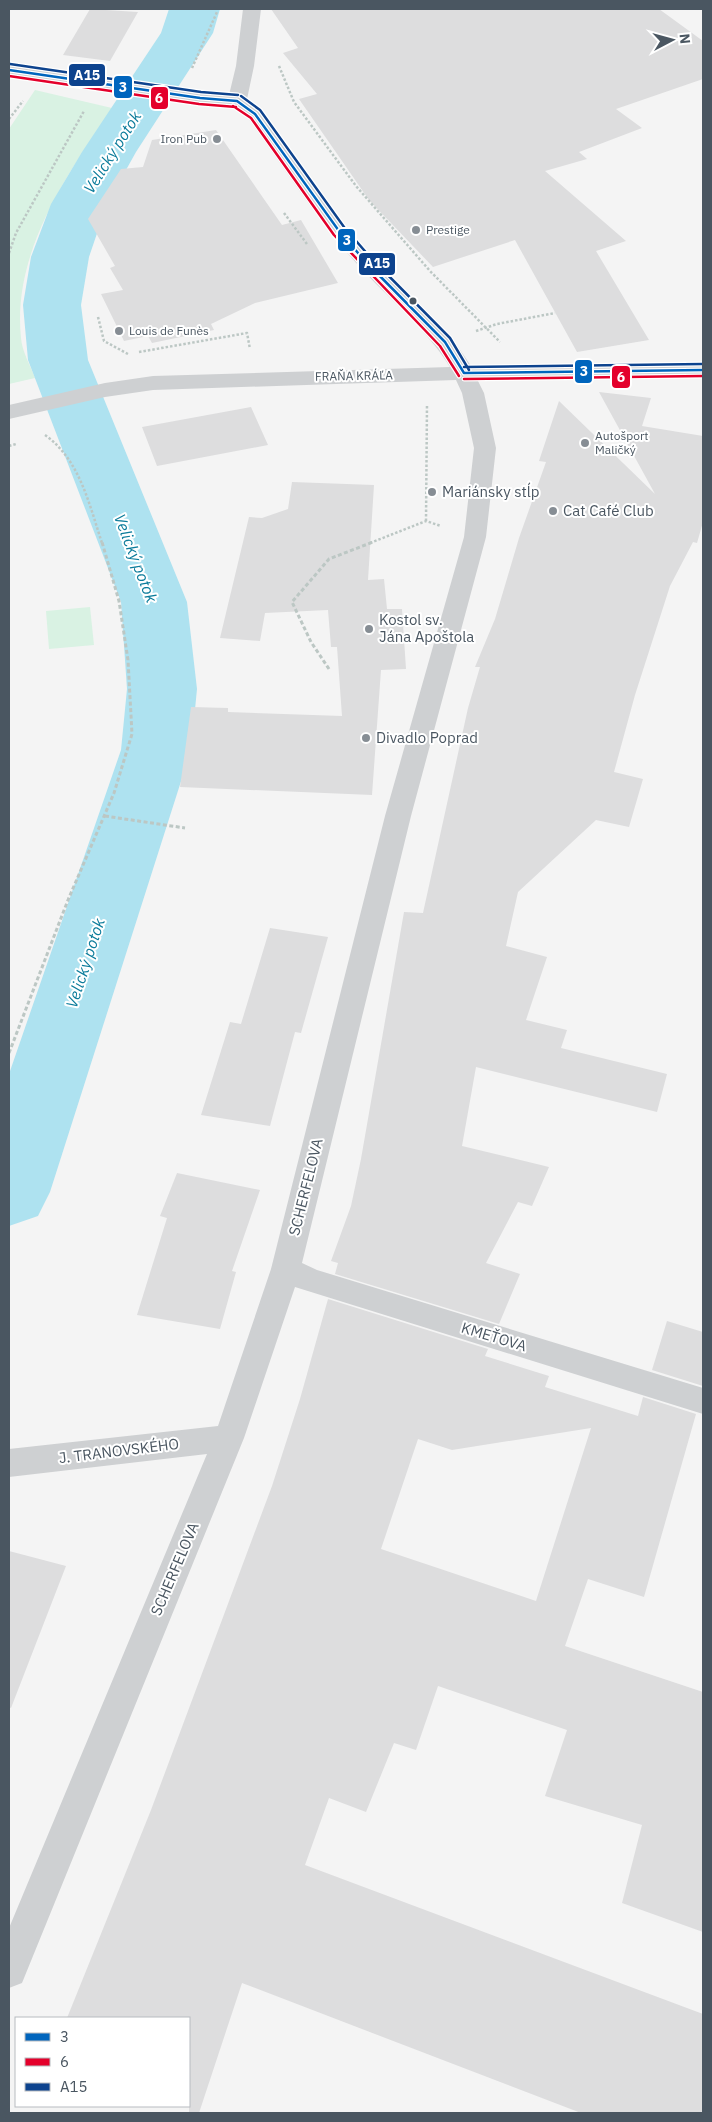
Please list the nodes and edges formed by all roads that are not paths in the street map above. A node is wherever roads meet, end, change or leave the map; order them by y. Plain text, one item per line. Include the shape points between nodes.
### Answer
1 (252, 9) edge
2 (9, 70) edge
3 (237, 101) junction
4 (703, 370) edge
5 (464, 373) junction
6 (9, 412) edge
7 (286, 1270) junction
8 (703, 1402) edge
9 (229, 1438) junction
10 (9, 1463) edge
11 (9, 1970) edge

1 - 3 street
2 - 3 street
3 - 5 street, SCHERFELOVA via 255,114 339,231 445,342
4 - 5 street, FRAŇA KRÁĽA
5 - 6 street, FRAŇA KRÁĽA via 153,383 104,390
5 - 7 street, SCHERFELOVA via 473,393 486,448 475,537 398,816
7 - 8 street, KMEŤOVA via 309,1280
7 - 9 street, SCHERFELOVA
9 - 10 street, J. TRANOVSKÉHO
9 - 11 street, SCHERFELOVA

